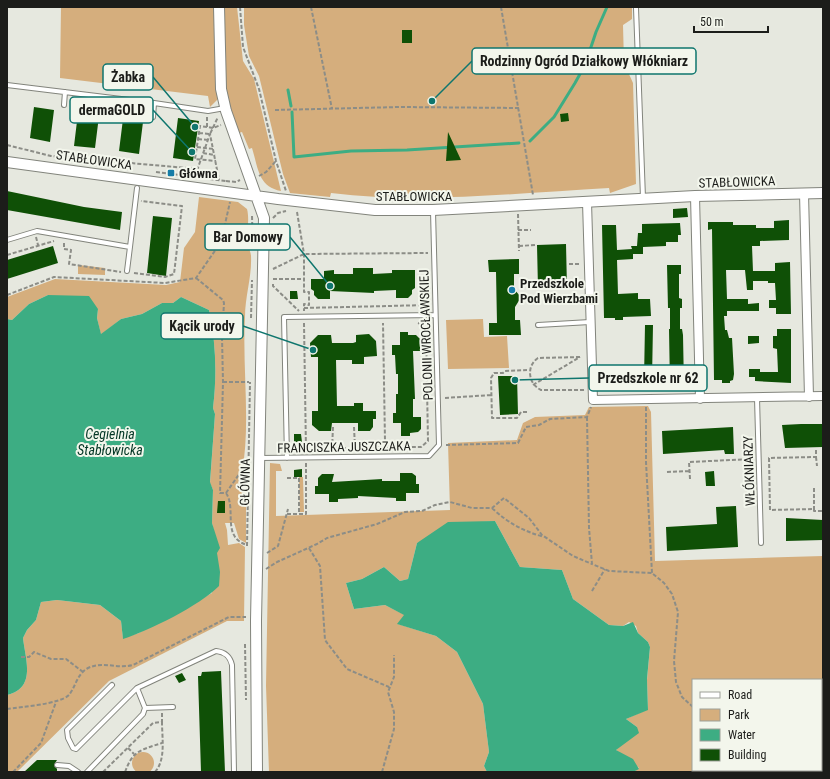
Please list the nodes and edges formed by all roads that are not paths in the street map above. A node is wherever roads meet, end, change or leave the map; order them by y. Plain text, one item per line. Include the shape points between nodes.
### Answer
1 (219, 7) edge
2 (636, 8) dead end
3 (7, 85) edge
4 (65, 92) junction
5 (154, 103) junction
6 (64, 105) dead end
7 (226, 108) junction
8 (153, 117) dead end
9 (7, 162) edge
10 (137, 188) dead end
11 (804, 193) junction
12 (823, 193) edge
13 (256, 195) junction
14 (695, 196) junction
15 (643, 198) junction
16 (587, 202) junction
17 (433, 210) junction
18 (7, 240) edge
19 (130, 247) junction
20 (127, 271) dead end
21 (436, 315) junction
22 (590, 322) junction
23 (538, 325) dead end
24 (823, 396) edge
25 (809, 397) junction
26 (756, 398) junction
27 (700, 399) junction
28 (430, 456) joint
29 (259, 458) junction
30 (287, 458) junction
31 (762, 543) dead end
32 (112, 685) dead end
33 (137, 688) junction
34 (173, 707) dead end
35 (145, 708) junction
36 (57, 765) dead end
37 (78, 772) edge
38 (87, 772) edge
39 (234, 772) edge
40 (257, 772) edge

1 - 7 street, GŁÓWNA via 219,69
2 - 15 lane
3 - 4 lane
4 - 5 lane
4 - 6 lane
5 - 7 lane via 208,111
5 - 8 lane
7 - 13 street, GŁÓWNA
9 - 13 street, STABŁOWICKA
10 - 19 lane
11 - 12 street, STABŁOWICKA
11 - 14 street, STABŁOWICKA
11 - 25 street
13 - 17 street, STABŁOWICKA via 375,210
13 - 29 street, GŁÓWNA via 264,221
14 - 15 street, STABŁOWICKA
14 - 27 street
15 - 16 street, STABŁOWICKA
16 - 17 street, STABŁOWICKA
16 - 22 street
17 - 21 lane, POLONII WROCŁAWSKIEJ
18 - 19 lane via 37,231
19 - 20 lane
21 - 28 lane, POLONII WROCŁAWSKIEJ via 439,445
21 - 30 lane via 284,317
22 - 23 lane
22 - 27 street via 593,400
24 - 25 street
25 - 26 street
26 - 27 street
26 - 31 lane, WŁÓKNIARZY
28 - 30 lane, FRANCISZKA JUSZCZAKA
29 - 30 lane, FRANCISZKA JUSZCZAKA
29 - 40 street, GŁÓWNA via 255,664
32 - 33 lane via 67,730 73,748 76,749
33 - 35 lane
33 - 39 lane via 212,653 222,652 228,656 232,665
34 - 35 lane
35 - 38 lane via 143,714
36 - 37 lane via 69,766

